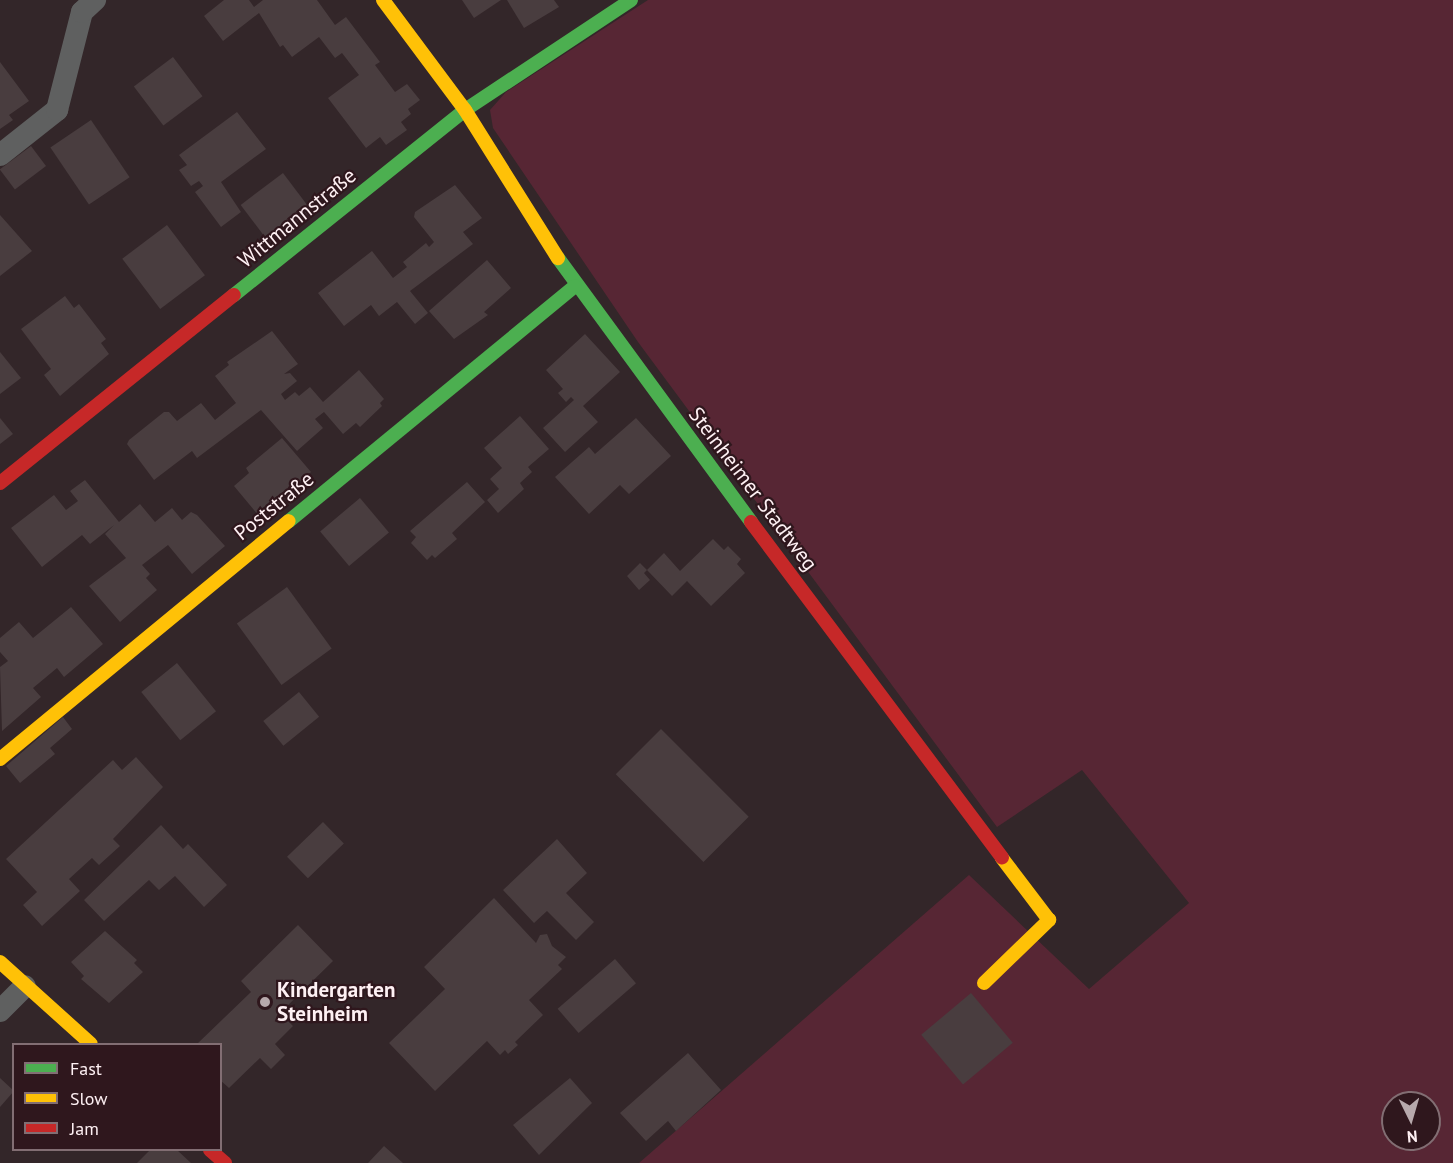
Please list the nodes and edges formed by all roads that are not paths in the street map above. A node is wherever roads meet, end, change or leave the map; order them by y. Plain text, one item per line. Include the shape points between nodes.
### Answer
1 (95, 0) edge
2 (383, 0) edge
3 (627, 1) edge
4 (465, 110) junction
5 (0, 155) edge
6 (575, 286) junction
7 (0, 483) edge
8 (0, 759) edge
9 (0, 962) edge
10 (984, 983) dead end
11 (25, 986) junction
12 (0, 1011) edge
13 (90, 1043) edge
14 (212, 1151) edge
15 (225, 1163) edge

1 - 5 street via 82,12 57,110
2 - 4 street, Steinheimer Stadtweg
3 - 4 street, Wittmannstraße
4 - 6 street, Steinheimer Stadtweg
4 - 7 street, Wittmannstraße
6 - 8 street, Poststraße
6 - 10 street, Steinheimer Stadtweg via 1049,920
9 - 11 street
11 - 12 street
11 - 13 street
14 - 15 street

